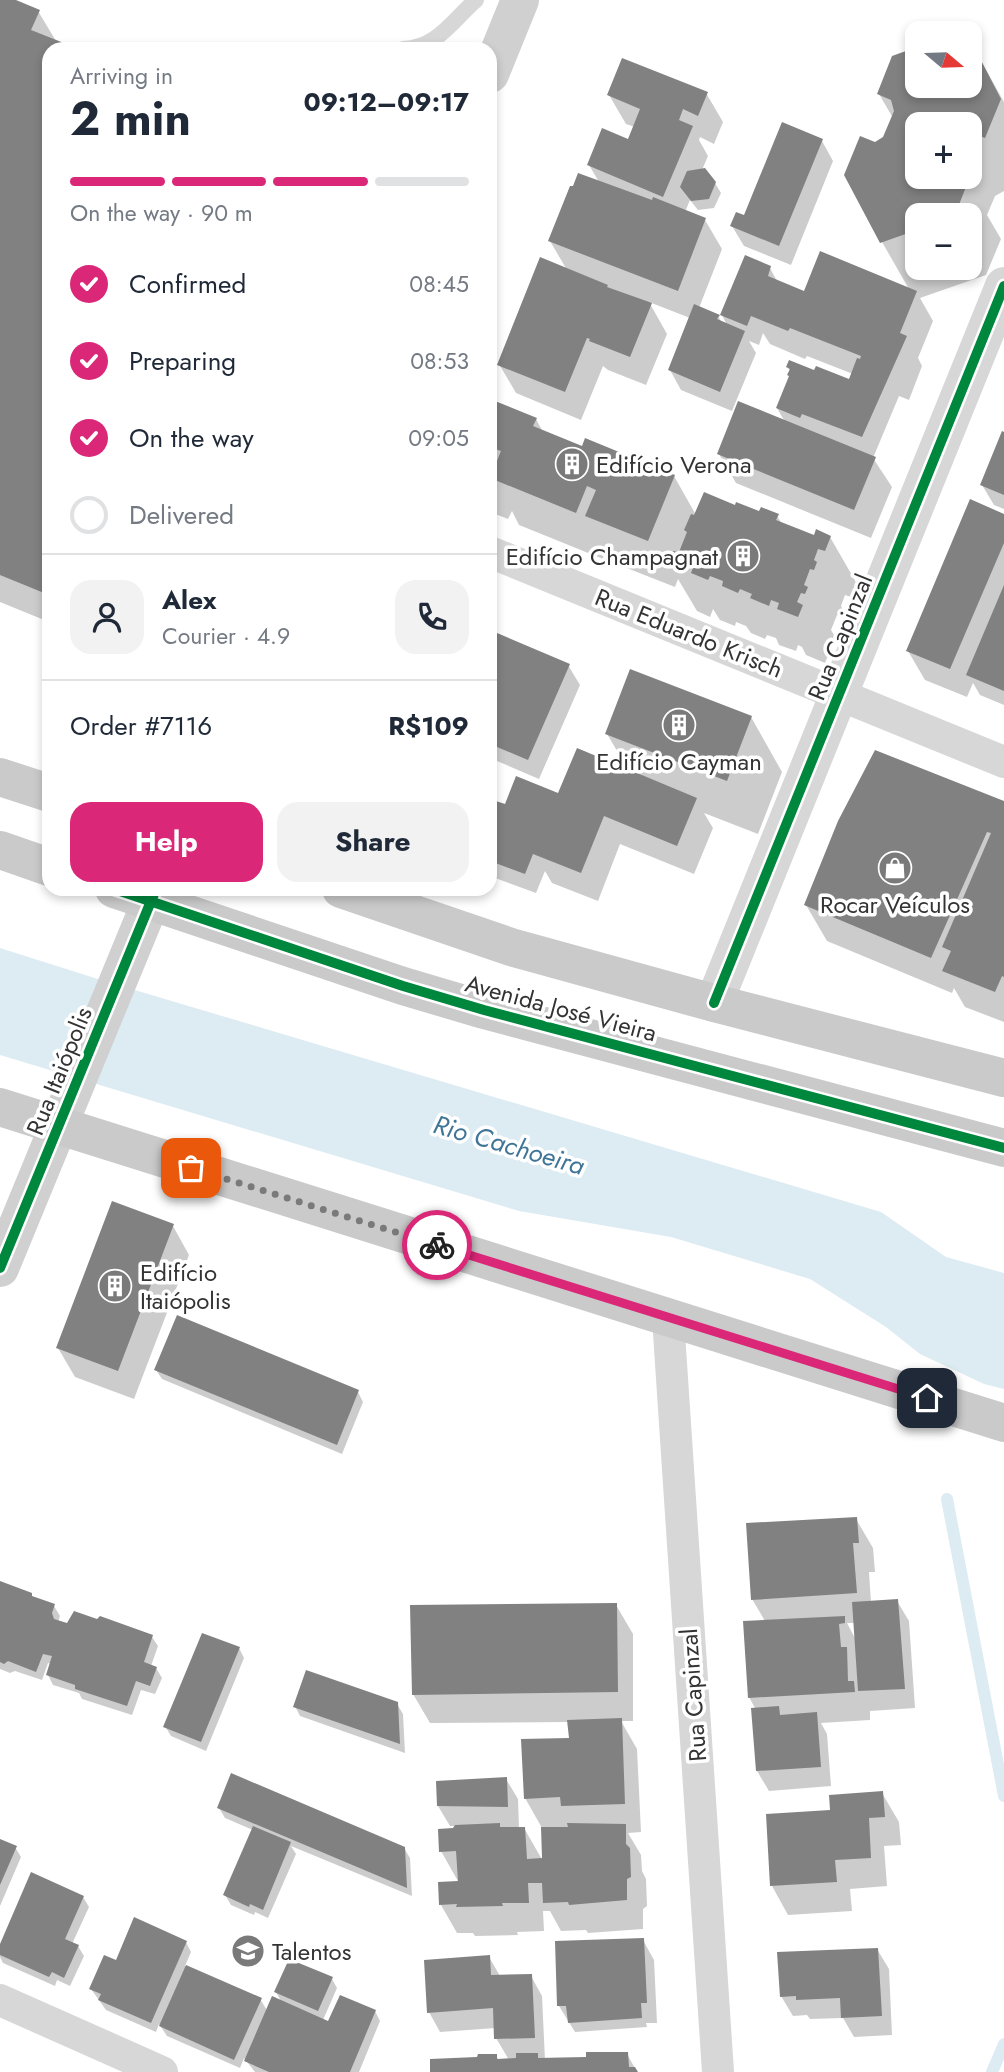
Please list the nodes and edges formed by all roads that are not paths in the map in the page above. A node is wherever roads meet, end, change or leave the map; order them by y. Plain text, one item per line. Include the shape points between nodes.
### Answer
1 (476, 0) edge
2 (520, 0) edge
3 (430, 42) edge
4 (497, 57) edge
5 (1004, 286) edge
6 (497, 555) edge
7 (839, 694) junction
8 (1004, 762) edge
9 (0, 777) edge
10 (42, 791) edge
11 (0, 850) edge
12 (42, 865) edge
13 (153, 896) edge
14 (156, 896) edge
15 (362, 896) edge
16 (714, 1003) junction
17 (1004, 1079) edge
18 (0, 1107) edge
19 (59, 1126) junction
20 (1004, 1148) edge
21 (0, 1268) edge
22 (668, 1318) junction
23 (1004, 1423) edge
24 (0, 2000) edge
25 (162, 2072) edge
26 (718, 2072) edge

1 - 3 lane
2 - 4 main road
5 - 7 street, Rua Capinzal
6 - 7 street, Rua Eduardo Krisch
7 - 8 street, Rua Eduardo Krisch
7 - 16 street, Rua Capinzal
9 - 10 main road
11 - 12 main road
13 - 19 main road, Rua Itaiópolis
14 - 20 main road, Avenida José Vieira via 403,986
15 - 16 main road, Avenida José Vieira via 511,947
16 - 17 main road, Avenida José Vieira
18 - 19 main road
19 - 21 main road, Rua Itaiópolis
19 - 22 main road
22 - 23 main road
22 - 26 street, Rua Capinzal
24 - 25 street

